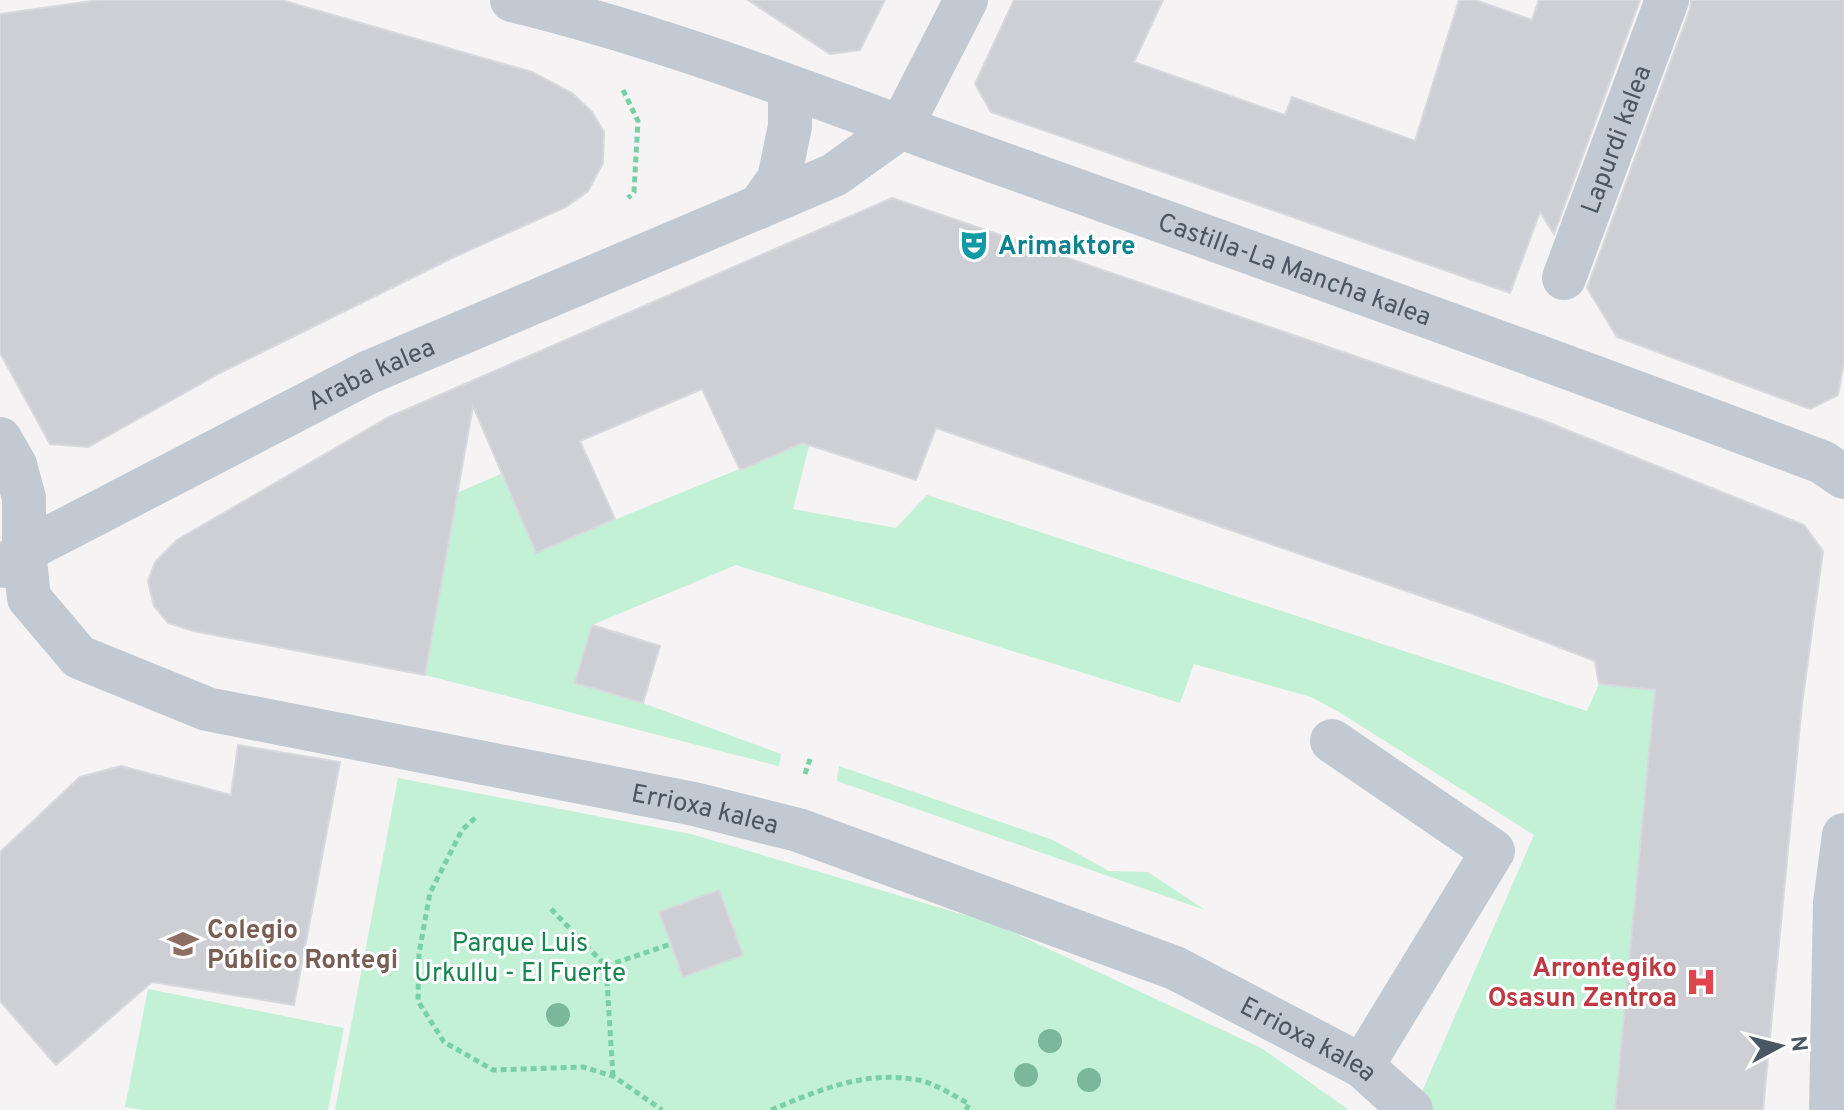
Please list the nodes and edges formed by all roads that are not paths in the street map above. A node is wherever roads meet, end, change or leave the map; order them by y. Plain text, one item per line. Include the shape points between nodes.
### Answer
1 (512, 0) edge
2 (966, 0) edge
3 (1667, 0) edge
4 (790, 87) junction
5 (901, 127) junction
6 (759, 207) junction
7 (1564, 278) dead end
8 (0, 439) edge
9 (1844, 477) edge
10 (12, 560) edge
11 (1332, 741) dead end
12 (1844, 835) edge
13 (1362, 1066) junction
14 (1411, 1110) edge
15 (1831, 1110) edge

1 - 4 street, Castilla-La Mancha kalea via 593,19
2 - 5 street
3 - 7 street, Lapurdi kalea
4 - 5 street, Castilla-La Mancha kalea
4 - 6 street via 790,126 779,179
5 - 6 street, Araba kalea via 834,175
5 - 9 street, Castilla-La Mancha kalea via 1535,353 1822,462
6 - 10 street, Araba kalea via 367,373
8 - 10 street, Errioxa kalea via 15,465 24,498
10 - 13 street, Errioxa kalea via 29,598 79,657 207,709 694,804 798,830 1175,968
11 - 13 street via 1493,851
12 - 15 street via 1835,903
13 - 14 street, Errioxa kalea

